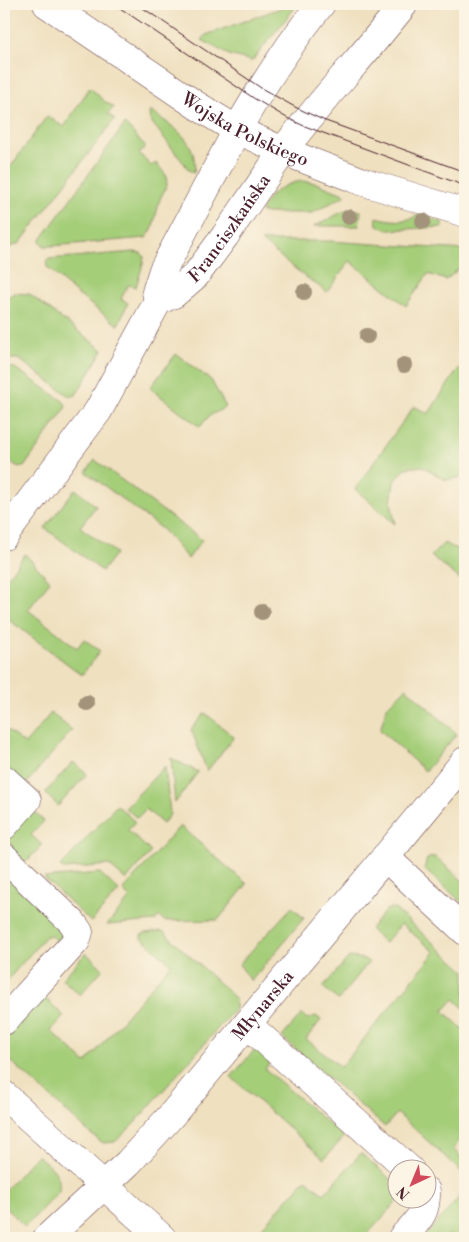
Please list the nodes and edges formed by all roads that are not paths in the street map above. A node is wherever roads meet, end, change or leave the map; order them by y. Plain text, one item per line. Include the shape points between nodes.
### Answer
1 (47, 4) edge
2 (320, 4) edge
3 (404, 4) edge
4 (237, 130) junction
5 (283, 151) junction
6 (465, 212) edge
7 (158, 301) junction
8 (4, 536) edge
9 (465, 761) edge
10 (4, 779) edge
11 (4, 826) edge
12 (4, 857) edge
13 (386, 857) junction
14 (465, 931) edge
15 (4, 1021) edge
16 (247, 1024) junction
17 (4, 1095) edge
18 (399, 1160) edge
19 (104, 1185) junction
20 (424, 1210) edge
21 (47, 1238) edge
22 (162, 1238) edge
23 (402, 1238) edge

1 - 4 street, Wojska Polskiego
2 - 4 street, Franciszkańska via 274,68
3 - 5 street, Franciszkańska
4 - 5 street, Wojska Polskiego
4 - 7 street, Franciszkańska via 163,270 156,292
5 - 6 street, Wojska Polskiego via 361,181
5 - 7 street, Franciszkańska via 196,275 174,294
7 - 8 street, Franciszkańska via 98,411
9 - 13 street, Młynarska
10 - 11 street via 27,800
12 - 15 street via 79,932 76,941
13 - 14 street
13 - 16 street, Młynarska
16 - 18 street
16 - 19 street, Młynarska via 164,1124
17 - 19 street
19 - 21 street, Młynarska
19 - 22 street
20 - 23 street

